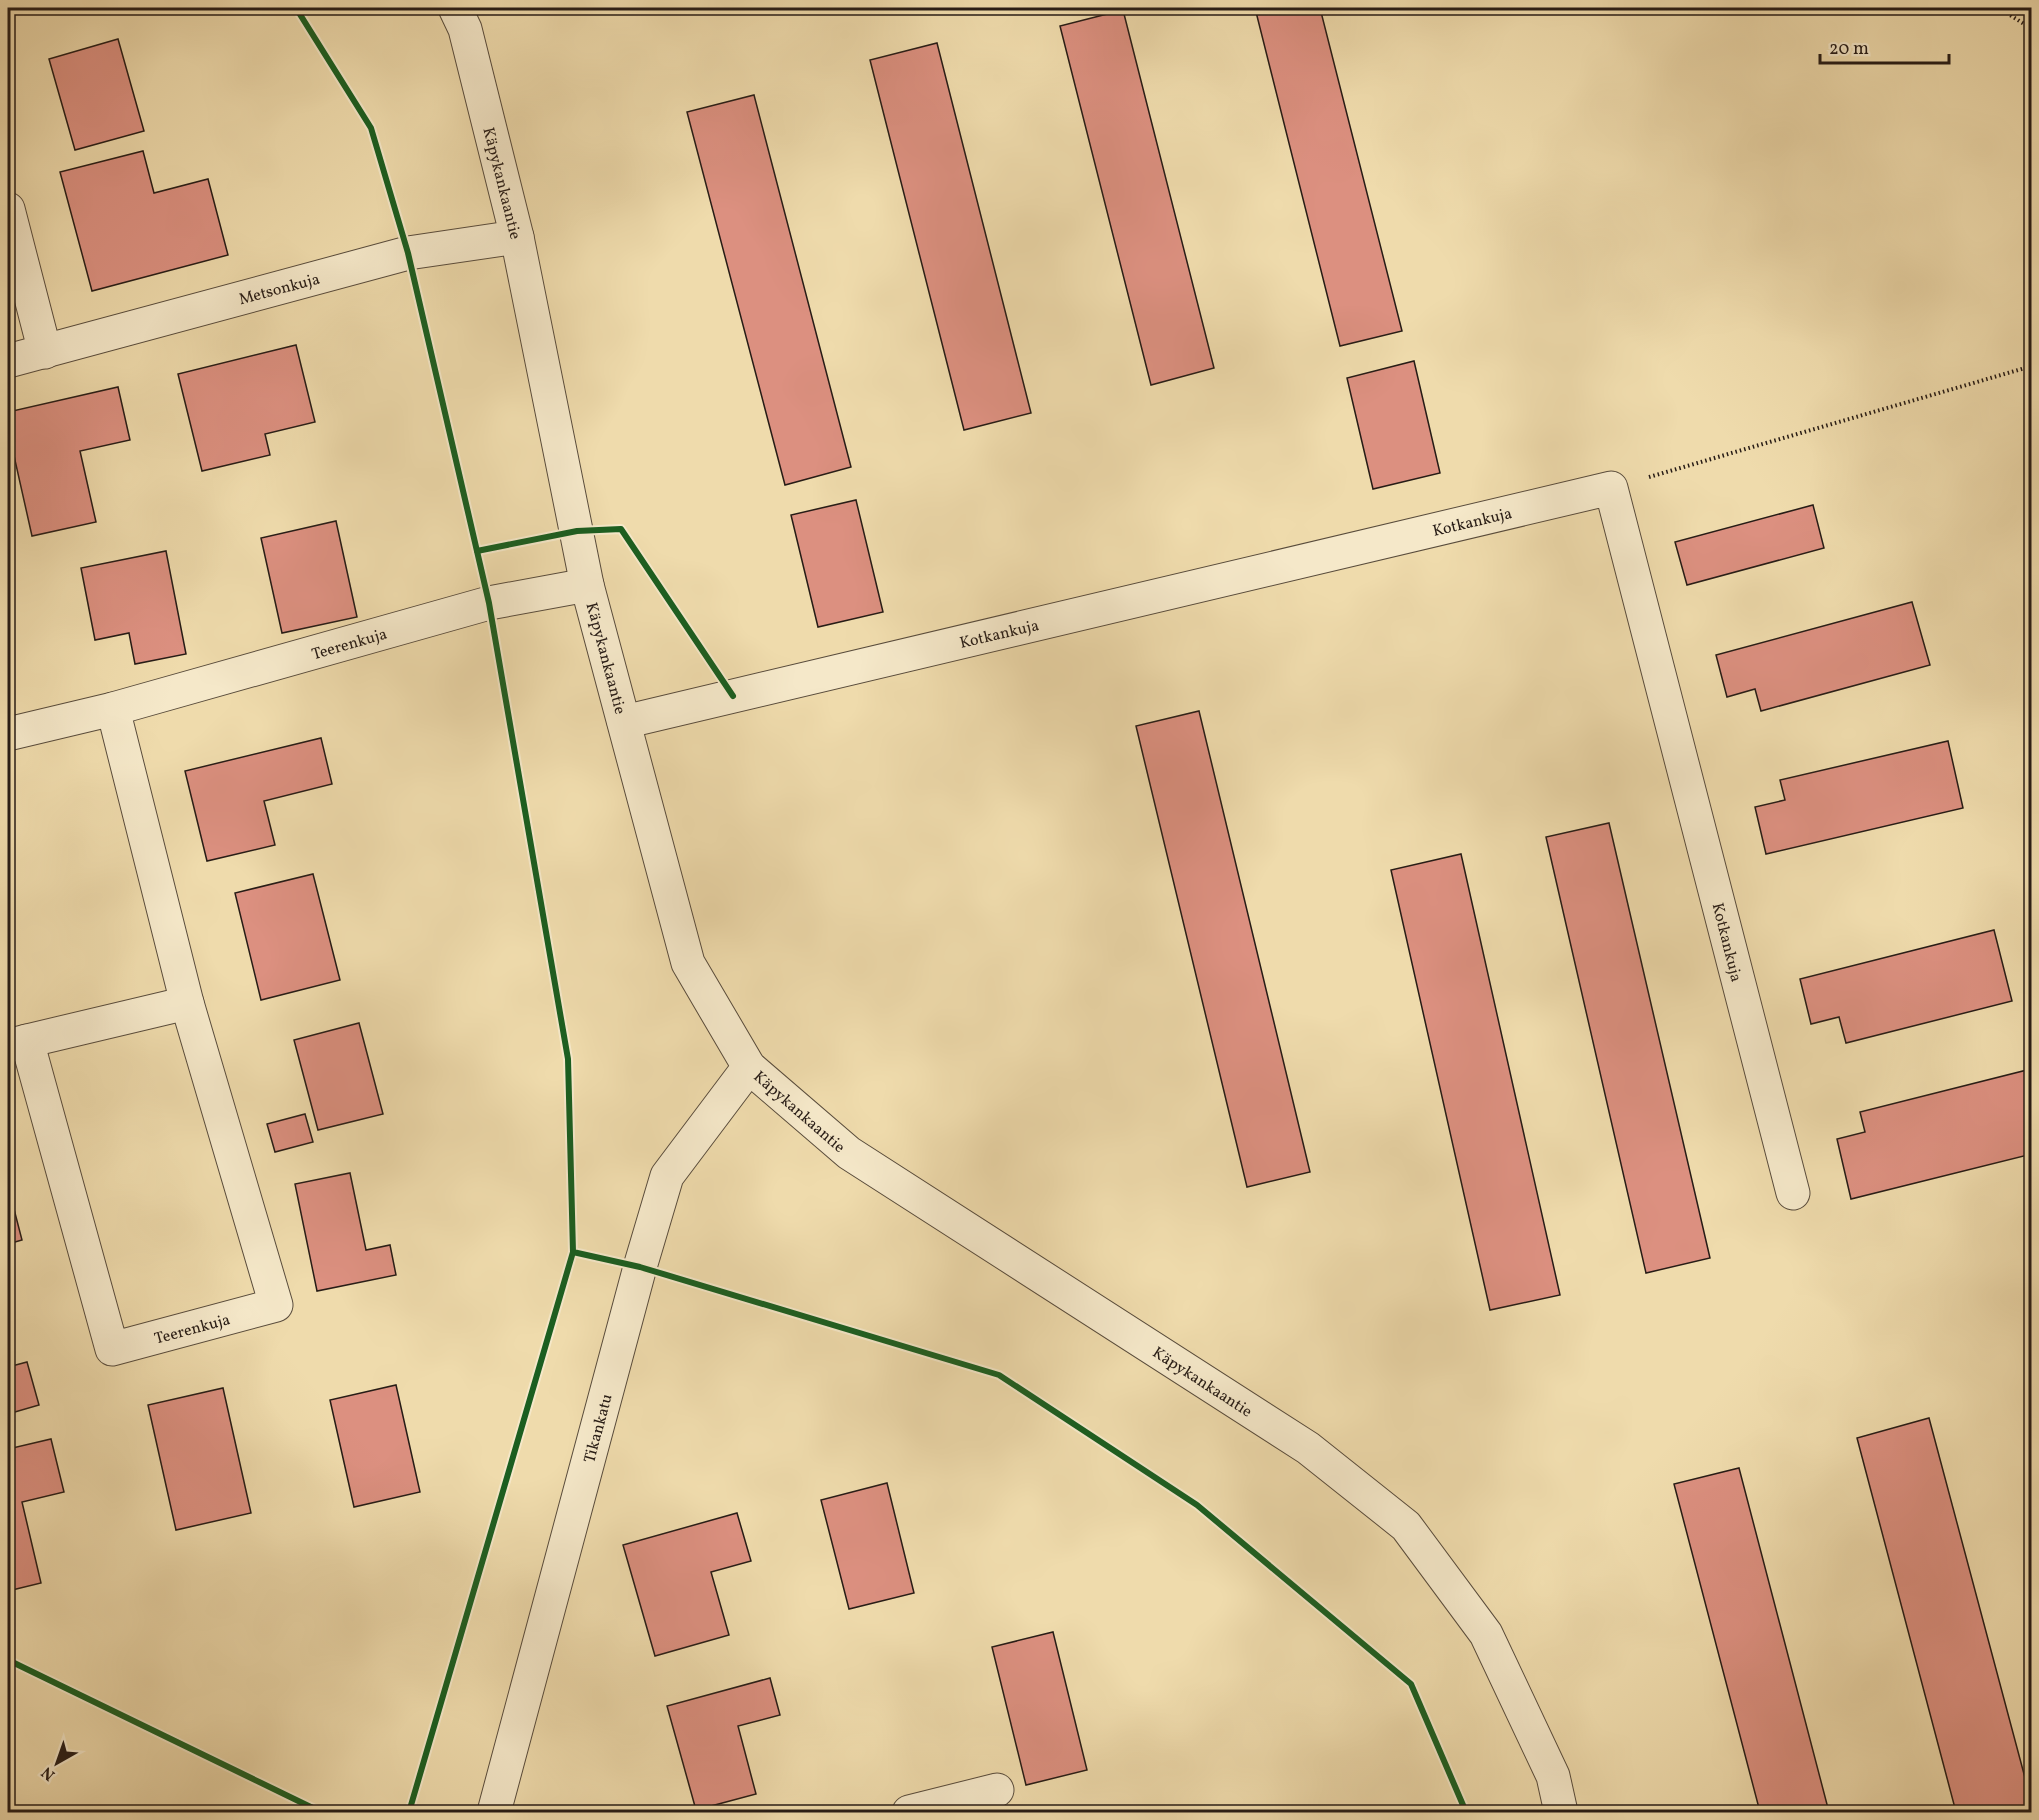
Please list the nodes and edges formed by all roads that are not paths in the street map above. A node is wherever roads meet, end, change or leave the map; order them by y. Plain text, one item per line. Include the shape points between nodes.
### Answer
1 (455, 8) edge
2 (8, 209) edge
3 (517, 237) junction
4 (45, 352) junction
5 (8, 361) edge
6 (587, 585) junction
7 (113, 709) junction
8 (624, 722) junction
9 (8, 734) edge
10 (187, 1003) junction
11 (17, 1044) edge
12 (749, 1067) junction
13 (1793, 1193) dead end
14 (997, 1790) dead end
15 (494, 1812) edge
16 (909, 1812) edge
17 (1561, 1812) edge

1 - 3 street, Käpykankaantie via 465,28
2 - 4 street
3 - 4 street, Metsonkuja via 408,253
3 - 6 street, Käpykankaantie
4 - 5 street, Metsonkuja
6 - 7 street, Teerenkuja via 489,603
6 - 8 street, Käpykankaantie
7 - 9 street, Teerenkuja
7 - 10 street, Teerenkuja
8 - 12 street, Käpykankaantie via 688,963
8 - 13 street, Kotkankuja via 1611,488
10 - 11 street, Teerenkuja
10 - 11 street, Teerenkuja via 276,1305 112,1349
12 - 15 street, Tikankatu via 667,1176
12 - 17 street, Käpykankaantie via 849,1153 1308,1448 1406,1526 1486,1634 1552,1776
14 - 16 street

